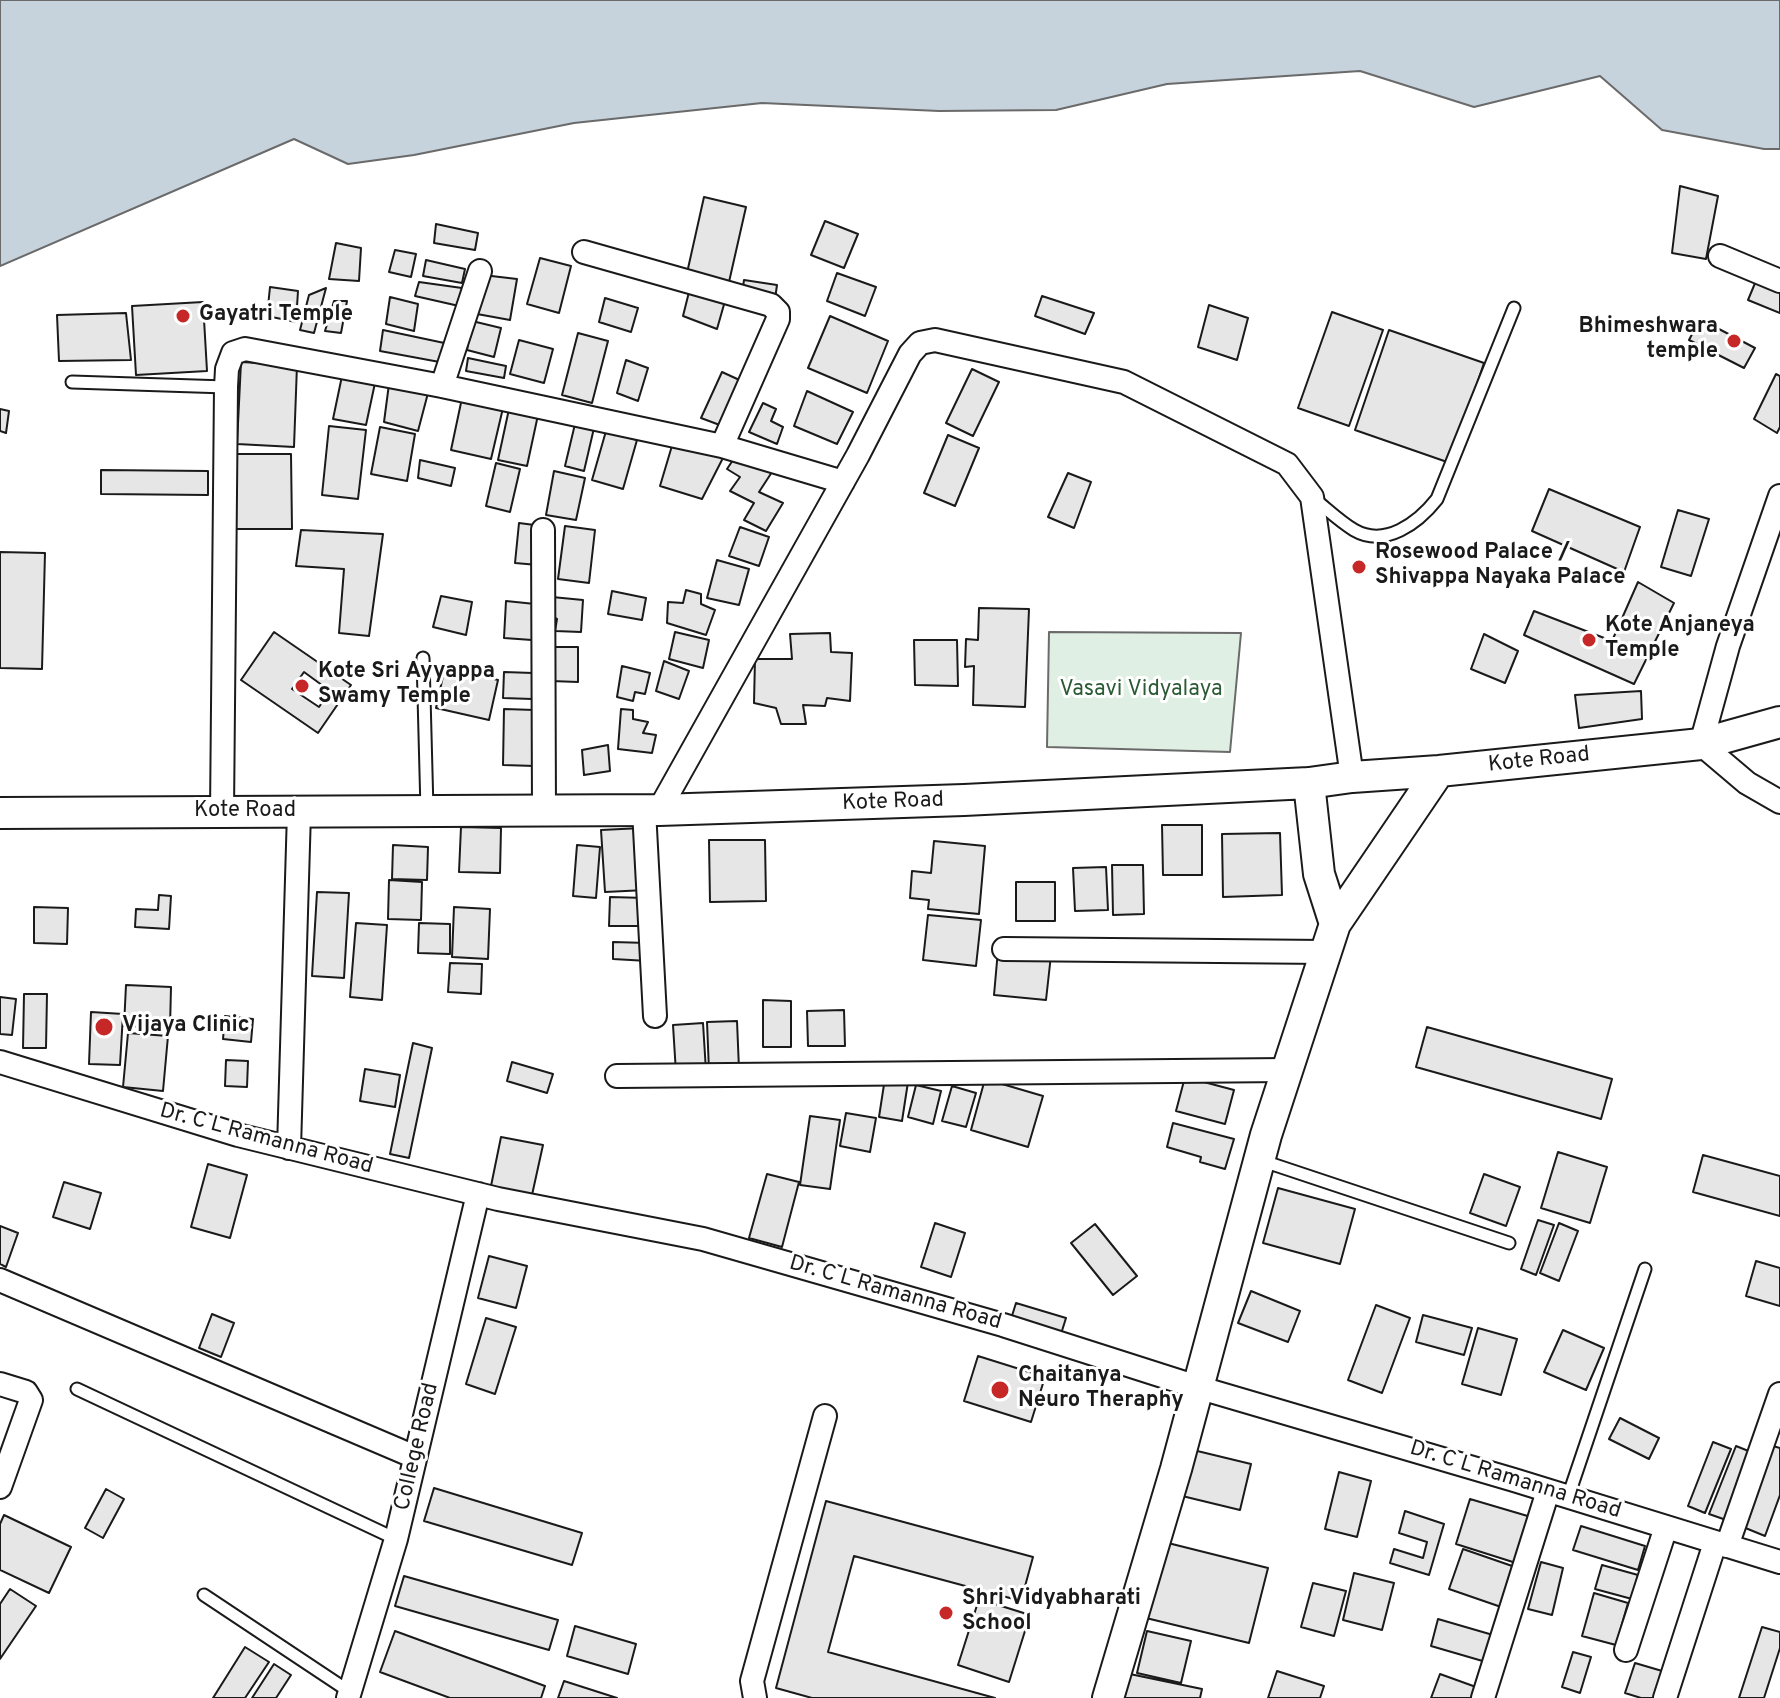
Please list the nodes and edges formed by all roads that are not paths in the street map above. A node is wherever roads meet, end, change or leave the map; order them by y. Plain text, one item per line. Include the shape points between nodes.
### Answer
1 (584, 252) dead end
2 (1720, 256) dead end
3 (480, 271) dead end
4 (1780, 281) edge
5 (1514, 308) dead end
6 (72, 382) dead end
7 (442, 386) junction
8 (226, 387) junction
9 (722, 446) junction
10 (843, 482) junction
11 (1780, 496) edge
12 (1312, 497) junction
13 (543, 530) dead end
14 (423, 658) dead end
15 (1780, 722) edge
16 (1701, 744) junction
17 (1439, 771) junction
18 (1352, 777) junction
19 (1309, 783) junction
20 (1780, 802) edge
21 (652, 810) junction
22 (428, 811) junction
23 (544, 811) junction
24 (222, 812) junction
25 (299, 812) junction
26 (0, 813) edge
27 (1335, 924) junction
28 (1004, 949) dead end
29 (1325, 952) junction
30 (655, 1016) dead end
31 (0, 1062) edge
32 (1286, 1070) junction
33 (617, 1076) dead end
34 (289, 1148) junction
35 (1259, 1159) junction
36 (478, 1194) junction
37 (1509, 1243) dead end
38 (1645, 1269) dead end
39 (0, 1280) edge
40 (0, 1384) edge
41 (1197, 1387) junction
42 (77, 1389) dead end
43 (1780, 1394) edge
44 (825, 1416) dead end
45 (415, 1457) junction
46 (0, 1487) edge
47 (1558, 1494) junction
48 (1666, 1527) junction
49 (396, 1539) junction
50 (1721, 1544) junction
51 (1780, 1562) edge
52 (204, 1595) dead end
53 (1626, 1650) dead end
54 (349, 1695) edge
55 (755, 1698) edge
56 (1108, 1698) edge
57 (1483, 1698) edge
58 (1665, 1698) edge

1 - 9 street via 771,305 778,312
2 - 4 street
3 - 7 street
5 - 12 lane via 1437,499 1425,515 1399,532 1378,537 1356,531
6 - 8 lane
7 - 8 street via 245,349 233,353
7 - 9 street
8 - 24 street
9 - 10 street
10 - 12 street via 910,354 920,343 935,340 1124,382 1287,464
10 - 21 street
11 - 16 street via 1728,646
12 - 18 street
13 - 23 street
14 - 22 lane
15 - 16 street, Kote Road
16 - 17 street, Kote Road
16 - 20 street via 1747,783
17 - 18 street, Kote Road
17 - 27 street
18 - 19 street, Kote Road
19 - 21 street, Kote Road
19 - 27 street via 1319,874
21 - 23 street, Kote Road
21 - 30 street
22 - 23 street, Kote Road
22 - 25 street, Kote Road
24 - 25 street, Kote Road
24 - 26 street, Kote Road
25 - 34 street
27 - 29 street
28 - 29 street
29 - 32 street
31 - 34 street, Dr. C L Ramanna Road
32 - 33 street
32 - 35 street
34 - 36 street, Dr. C L Ramanna Road
35 - 37 lane
35 - 41 street
36 - 41 street, Dr. C L Ramanna Road via 703,1239
36 - 45 street, College Road
38 - 47 lane
39 - 45 street
40 - 46 street via 26,1392 31,1400
41 - 47 street, Dr. C L Ramanna Road
41 - 56 street
42 - 49 lane
43 - 50 street
44 - 55 street via 752,1681
45 - 49 street, College Road
47 - 48 street, Dr. C L Ramanna Road
47 - 57 street
48 - 50 street, Dr. C L Ramanna Road
48 - 53 street
49 - 54 street, College Road
50 - 51 street, Dr. C L Ramanna Road
50 - 58 street
52 - 54 lane

